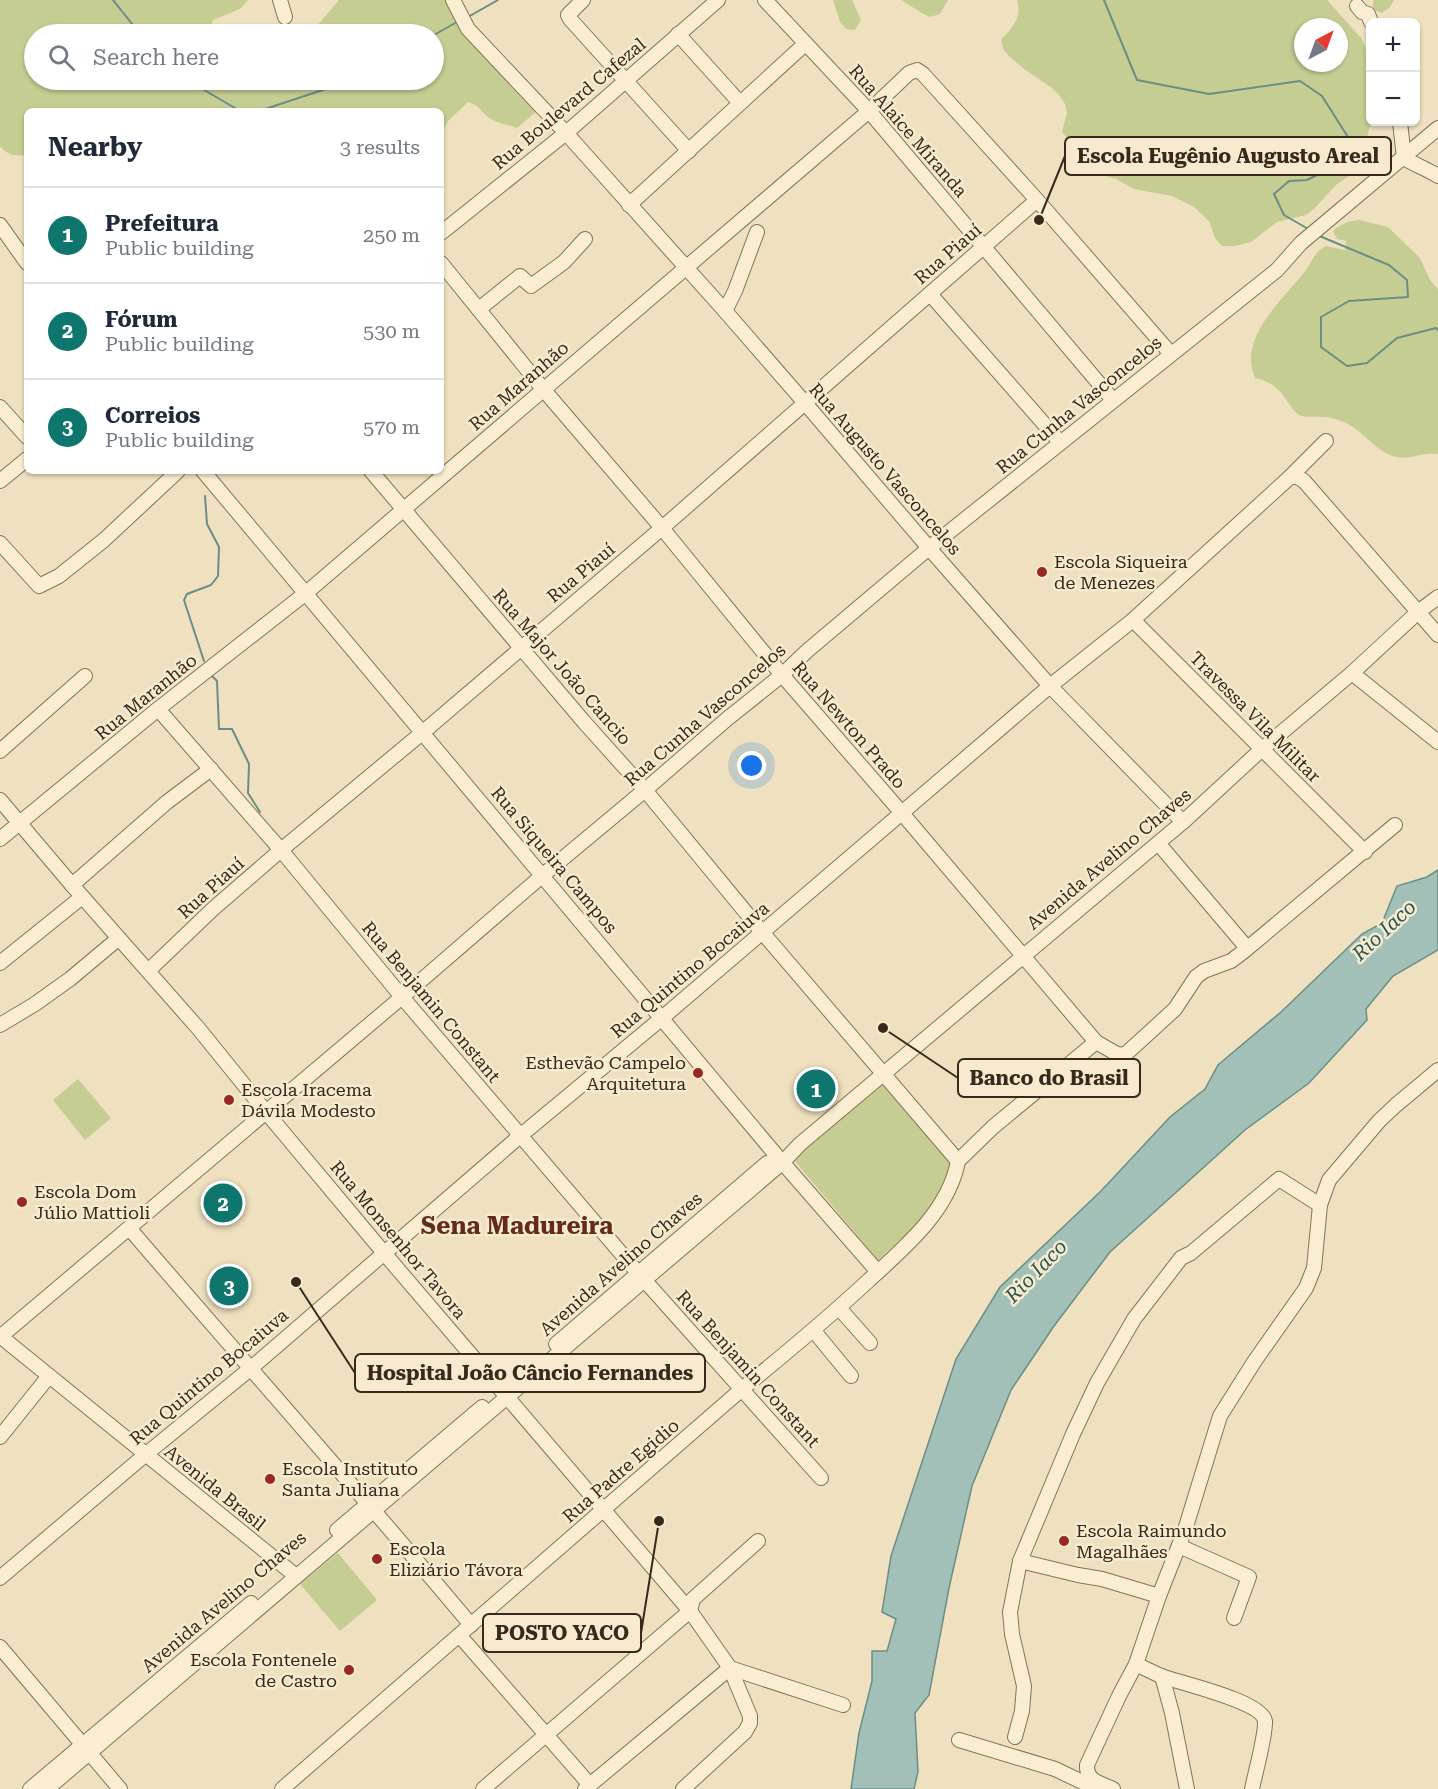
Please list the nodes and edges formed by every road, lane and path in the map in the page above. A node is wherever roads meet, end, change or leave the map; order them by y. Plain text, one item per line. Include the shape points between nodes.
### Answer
1 (280, 0) edge
2 (453, 0) edge
3 (583, 0) edge
4 (718, 0) edge
5 (765, 0) edge
6 (1358, 6) dead end
7 (285, 17) dead end
8 (1370, 18) edge
9 (678, 34) junction
10 (805, 44) junction
11 (626, 82) junction
12 (740, 103) junction
13 (869, 111) junction
14 (1400, 126) edge
15 (1438, 128) edge
16 (566, 133) junction
17 (689, 151) junction
18 (1404, 158) junction
19 (1438, 176) edge
20 (1037, 200) junction
21 (629, 205) junction
22 (0, 225) edge
23 (444, 230) edge
24 (758, 232) dead end
25 (585, 239) dead end
26 (984, 247) junction
27 (24, 258) edge
28 (444, 267) edge
29 (685, 267) junction
30 (930, 294) junction
31 (479, 309) junction
32 (724, 311) junction
33 (1171, 354) junction
34 (543, 389) junction
35 (1113, 400) junction
36 (805, 403) junction
37 (0, 407) edge
38 (24, 434) edge
39 (1326, 441) dead end
40 (1060, 442) junction
41 (24, 461) edge
42 (444, 473) edge
43 (175, 474) edge
44 (206, 474) edge
45 (374, 474) edge
46 (443, 474) edge
47 (1293, 477) junction
48 (0, 481) edge
49 (403, 508) junction
50 (662, 528) junction
51 (0, 543) edge
52 (929, 548) junction
53 (306, 593) junction
54 (1438, 597) edge
55 (1418, 612) junction
56 (1133, 620) junction
57 (1438, 635) edge
58 (521, 648) junction
59 (1352, 673) junction
60 (782, 675) junction
61 (85, 676) dead end
62 (1050, 686) junction
63 (158, 709) junction
64 (422, 733) junction
65 (1438, 742) edge
66 (1262, 749) junction
67 (0, 752) edge
68 (211, 769) junction
69 (645, 790) junction
70 (0, 800) edge
71 (901, 812) junction
72 (1183, 822) junction
73 (18, 823) junction
74 (1395, 825) dead end
75 (0, 839) edge
76 (1158, 843) junction
77 (281, 850) junction
78 (1365, 852) junction
79 (543, 875) junction
80 (72, 885) junction
81 (82, 897) junction
82 (762, 932) junction
83 (118, 938) junction
84 (1247, 948) junction
85 (1023, 956) junction
86 (0, 963) edge
87 (148, 971) junction
88 (402, 997) junction
89 (662, 1018) junction
90 (0, 1025) edge
91 (1096, 1042) junction
92 (1438, 1070) edge
93 (884, 1073) junction
94 (266, 1112) junction
95 (520, 1136) junction
96 (780, 1158) junction
97 (958, 1161) junction
98 (1320, 1204) junction
99 (129, 1228) junction
100 (384, 1253) junction
101 (878, 1272) junction
102 (641, 1277) junction
103 (839, 1308) junction
104 (814, 1331) junction
105 (0, 1336) edge
106 (870, 1343) dead end
107 (250, 1369) junction
108 (49, 1376) junction
109 (851, 1376) dead end
110 (742, 1389) junction
111 (505, 1394) junction
112 (0, 1437) edge
113 (145, 1455) junction
114 (821, 1478) dead end
115 (371, 1507) junction
116 (604, 1510) junction
117 (758, 1541) dead end
118 (1179, 1546) junction
119 (1020, 1561) junction
120 (293, 1573) junction
121 (0, 1578) edge
122 (1159, 1596) junction
123 (690, 1611) junction
124 (1234, 1618) dead end
125 (471, 1625) junction
126 (459, 1635) junction
127 (0, 1647) edge
128 (1136, 1664) junction
129 (730, 1668) junction
130 (1162, 1676) junction
131 (843, 1705) dead end
132 (546, 1736) junction
133 (1015, 1737) dead end
134 (959, 1740) dead end
135 (86, 1749) junction
136 (588, 1787) edge
137 (30, 1789) edge
138 (47, 1789) edge
139 (120, 1789) edge
140 (282, 1789) edge
141 (483, 1789) edge
142 (683, 1789) edge
143 (1097, 1789) edge
144 (1113, 1789) edge
145 (1187, 1789) edge
146 (1252, 1789) edge

1 - 7 street
2 - 16 street, Rua Augusto Vasconcelos via 468,29
3 - 11 street via 568,15
4 - 9 street, Rua Boulevard Cafezal
5 - 10 street, Rua Alaice Miranda
6 - 8 street
9 - 11 street, Rua Boulevard Cafezal
9 - 12 street
10 - 12 street
10 - 13 street, Rua Alaice Miranda
11 - 16 street, Rua Boulevard Cafezal
11 - 17 street
12 - 17 street
13 - 20 street, Rua Maranhão via 917,70
13 - 26 street, Rua Alaice Miranda
13 - 29 street, Rua Maranhão
14 - 18 street
15 - 18 street, Rua Cunha Vasconcelos
16 - 21 street, Rua Augusto Vasconcelos
16 - 23 street, Rua Boulevard Cafezal
17 - 21 street
18 - 19 street
18 - 33 street, Rua Cunha Vasconcelos via 1301,243 1277,270
20 - 26 street, Rua Piauí
20 - 33 street
21 - 29 street, Rua Augusto Vasconcelos
22 - 27 street
24 - 32 street
25 - 31 street via 564,262 531,286 520,276
26 - 30 street, Rua Piauí
26 - 35 street, Rua Alaice Miranda
28 - 31 street, Rua Newton Prado
29 - 32 street, Rua Augusto Vasconcelos
29 - 34 street, Rua Maranhão
30 - 36 street, Rua Piauí
30 - 40 street
31 - 34 street, Rua Newton Prado
32 - 36 street, Rua Augusto Vasconcelos
33 - 35 street, Rua Cunha Vasconcelos
34 - 42 street, Rua Maranhão
34 - 50 street, Rua Newton Prado
35 - 40 street, Rua Cunha Vasconcelos
36 - 50 street, Rua Piauí
36 - 52 street, Rua Augusto Vasconcelos
37 - 38 street
39 - 47 street, Rua Quintino Bocaiuva
40 - 52 street, Rua Cunha Vasconcelos
41 - 48 street
43 - 51 street via 104,540 59,576 39,586
44 - 53 street, Rua Siqueira Campos
45 - 49 street, Rua Major João Cancio
46 - 49 street, Rua Maranhão
47 - 55 street via 1304,481
47 - 56 street, Rua Quintino Bocaiuva
49 - 53 street, Rua Maranhão
49 - 58 street, Rua Major João Cancio
50 - 58 street, Rua Piauí
50 - 60 street, Rua Newton Prado
52 - 60 street, Rua Cunha Vasconcelos
52 - 62 street, Rua Augusto Vasconcelos
53 - 63 street, Rua Maranhão
53 - 64 street, Rua Siqueira Campos
54 - 55 street, Avenida Avelino Chaves
55 - 57 street
55 - 59 street, Avenida Avelino Chaves
56 - 62 street, Rua Quintino Bocaiuva
56 - 66 street, Travessa Vila Militar
58 - 64 street, Rua Piauí
58 - 69 street, Rua Major João Cancio
59 - 65 street
59 - 66 street, Avenida Avelino Chaves
60 - 69 street, Rua Cunha Vasconcelos
60 - 71 street, Rua Newton Prado
61 - 67 street
62 - 71 street, Rua Quintino Bocaiuva
62 - 72 street, Rua Augusto Vasconcelos
63 - 68 street, Rua Benjamin Constant
63 - 73 street, Rua Maranhão
64 - 77 street, Rua Piauí
64 - 79 street, Rua Siqueira Campos
66 - 72 street, Avenida Avelino Chaves
66 - 78 street, Travessa Vila Militar
68 - 77 street, Rua Benjamin Constant
68 - 80 street
69 - 79 street, Rua Cunha Vasconcelos
69 - 82 street, Rua Major João Cancio
70 - 73 street, Rua Monsenhor Tavora
71 - 82 street, Rua Quintino Bocaiuva
71 - 85 street, Rua Newton Prado
72 - 76 street, Avenida Avelino Chaves
73 - 75 street, Rua Maranhão
73 - 80 street, Rua Monsenhor Tavora
74 - 78 street
76 - 84 street
76 - 85 street, Avenida Avelino Chaves
77 - 87 street, Rua Piauí
77 - 88 street, Rua Benjamin Constant
78 - 84 street
79 - 88 street, Rua Cunha Vasconcelos
79 - 89 street, Rua Siqueira Campos
80 - 81 street, Rua Monsenhor Tavora
81 - 83 street, Rua Monsenhor Tavora
81 - 86 street
82 - 89 street, Rua Quintino Bocaiuva
82 - 93 street, Rua Major João Cancio
83 - 87 street, Rua Monsenhor Tavora
83 - 90 street via 70,980
84 - 91 street via 1231,961 1196,977 1175,1009 1124,1055
85 - 91 street, Rua Newton Prado
85 - 93 street, Avenida Avelino Chaves
87 - 94 street, Rua Monsenhor Tavora
88 - 94 street, Rua Cunha Vasconcelos
88 - 95 street, Rua Benjamin Constant
89 - 95 street, Rua Quintino Bocaiuva
89 - 96 street, Rua Siqueira Campos
91 - 97 street
92 - 98 street via 1379,1121 1329,1180
93 - 96 street, Avenida Avelino Chaves
93 - 97 street, Rua Major João Cancio
94 - 99 street, Rua Cunha Vasconcelos
94 - 100 street, Rua Monsenhor Tavora
95 - 100 street, Rua Quintino Bocaiuva
95 - 102 street, Rua Benjamin Constant
96 - 101 street, Rua Siqueira Campos
96 - 102 street, Avenida Avelino Chaves
97 - 101 street, Rua Padre Egidio via 944,1199
98 - 118 street via 1314,1268 1306,1288 1220,1416
98 - 119 street via 1279,1179 1181,1258 1134,1319 1097,1383
99 - 105 street, Rua Cunha Vasconcelos
99 - 107 street
100 - 107 street, Rua Quintino Bocaiuva
100 - 111 street, Rua Monsenhor Tavora
101 - 103 street, Rua Padre Egidio
102 - 110 street, Rua Benjamin Constant
102 - 111 street, Avenida Avelino Chaves
103 - 104 street, Rua Padre Egidio
103 - 106 street
104 - 109 street
104 - 110 street, Rua Padre Egidio
105 - 108 street, Avenida Brasil
107 - 113 street, Rua Quintino Bocaiuva
107 - 115 street
108 - 112 street
108 - 113 street, Avenida Brasil
110 - 114 street, Rua Benjamin Constant
110 - 116 street, Rua Padre Egidio
111 - 115 street, Avenida Avelino Chaves
111 - 116 street, Rua Monsenhor Tavora
113 - 120 street, Avenida Brasil
113 - 121 street, Rua Quintino Bocaiuva
115 - 120 street, Avenida Avelino Chaves
115 - 125 street
116 - 123 street, Rua Monsenhor Tavora
116 - 125 street, Rua Padre Egidio
117 - 123 street via 693,1599
118 - 122 street
118 - 124 street via 1249,1577
119 - 122 street
119 - 133 street via 1010,1612 1024,1686
120 - 135 street, Avenida Avelino Chaves
122 - 128 street
123 - 129 street, Rua Monsenhor Tavora
123 - 132 street
125 - 126 street, Rua Padre Egidio
126 - 132 street
126 - 140 street, Rua Padre Egidio
127 - 135 street
128 - 130 street
128 - 144 street via 1088,1765 1087,1773 1092,1780
129 - 131 street
129 - 136 street
129 - 142 street, Rua Monsenhor Tavora via 750,1723
130 - 145 street
130 - 146 street via 1241,1701 1263,1716 1264,1731
132 - 136 street
132 - 141 street
134 - 143 street via 1055,1769
135 - 137 street, Avenida Avelino Chaves
135 - 138 street, Avenida Avelino Chaves
135 - 139 street

